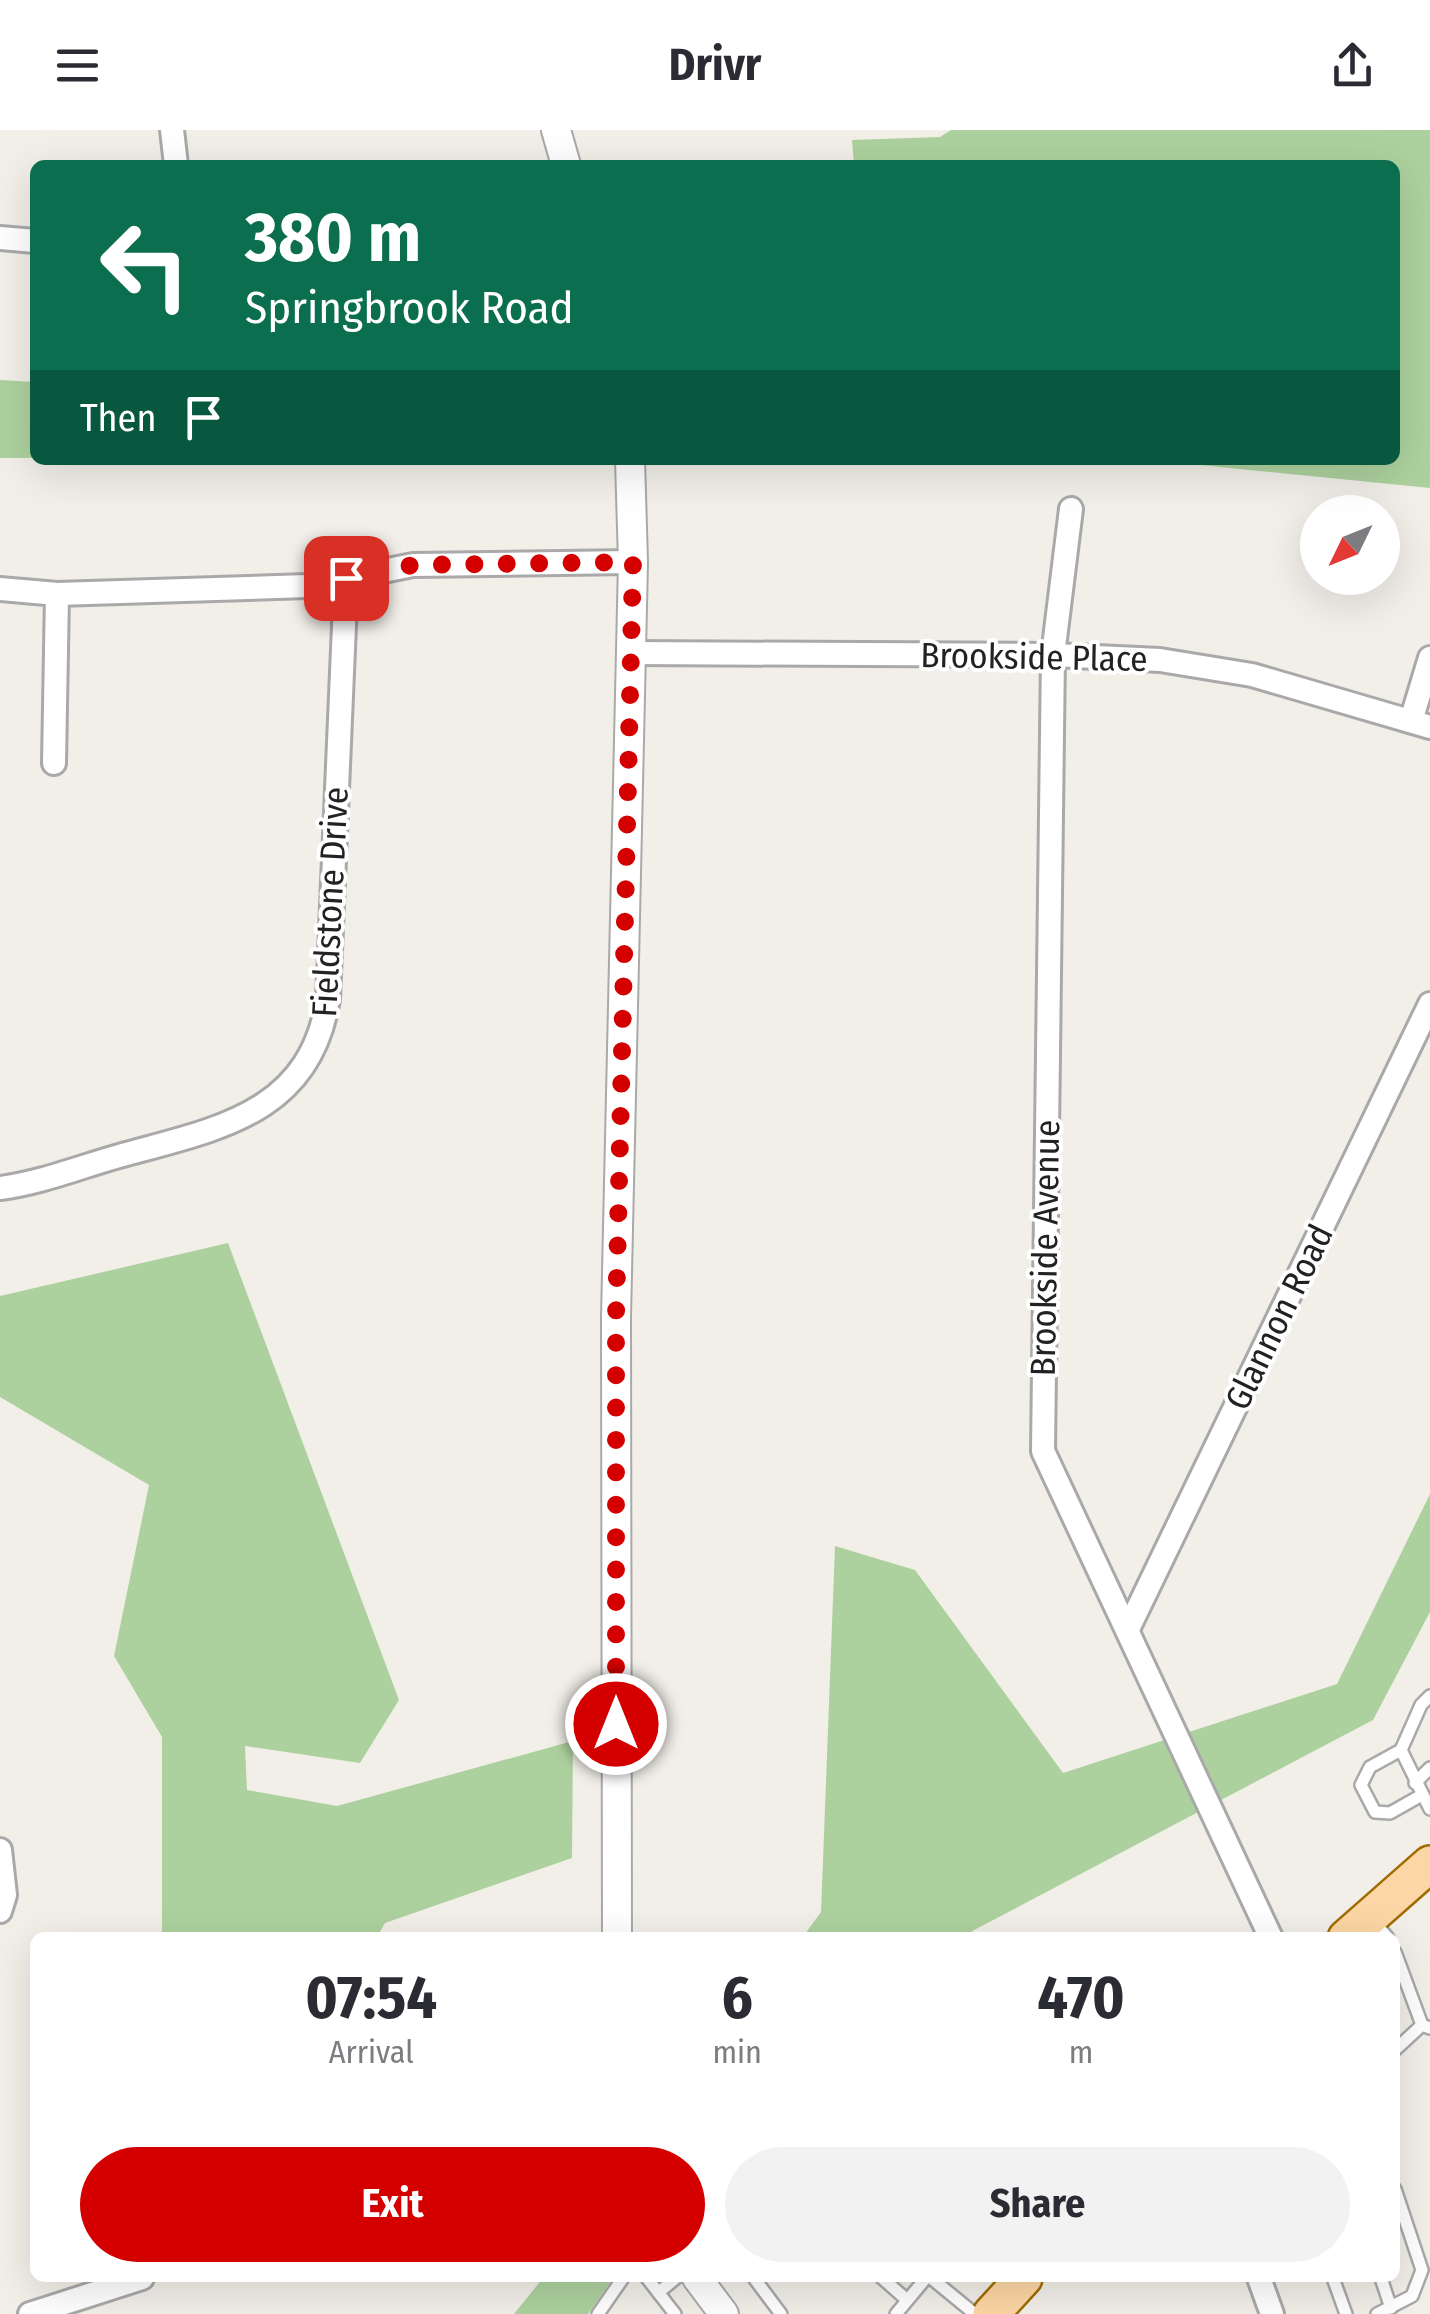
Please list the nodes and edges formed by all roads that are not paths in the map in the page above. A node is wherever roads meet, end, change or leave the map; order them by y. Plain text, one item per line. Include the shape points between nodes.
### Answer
1 (172, 130) edge
2 (556, 130) edge
3 (175, 160) edge
4 (565, 160) edge
5 (0, 238) edge
6 (30, 240) edge
7 (630, 465) edge
8 (1071, 510) dead end
9 (633, 562) junction
10 (346, 578) junction
11 (0, 589) edge
12 (58, 594) junction
13 (630, 654) junction
14 (1053, 654) junction
15 (1430, 658) edge
16 (1421, 724) edge
17 (54, 763) dead end
18 (1430, 1004) edge
19 (0, 1188) edge
20 (1128, 1629) junction
21 (1430, 1696) edge
22 (1401, 1750) junction
23 (1430, 1768) edge
24 (1415, 1783) junction
25 (1420, 1796) junction
26 (1430, 1809) edge
27 (0, 1850) edge
28 (1430, 1864) edge
29 (0, 1910) edge
30 (1368, 1930) edge
31 (617, 1932) edge
32 (1268, 1932) edge
33 (1400, 1964) edge
34 (1426, 2026) edge
35 (1400, 2046) edge
36 (1400, 2204) edge
37 (130, 2282) edge
38 (621, 2282) edge
39 (650, 2282) edge
40 (671, 2282) edge
41 (701, 2282) edge
42 (757, 2282) edge
43 (887, 2282) edge
44 (924, 2282) edge
45 (939, 2282) edge
46 (1260, 2282) edge
47 (1334, 2282) edge
48 (1382, 2282) edge
49 (658, 2292) junction
50 (907, 2300) junction
51 (1002, 2304) edge
52 (1391, 2308) junction
53 (723, 2313) edge
54 (30, 2314) edge
55 (598, 2314) edge
56 (675, 2314) edge
57 (780, 2314) edge
58 (896, 2314) edge
59 (1272, 2314) edge
60 (1346, 2314) edge
61 (1377, 2314) edge

1 - 3 street
2 - 4 street
5 - 6 street
7 - 9 street
8 - 14 street, Brookside Avenue
9 - 10 street via 413,565
9 - 13 street
10 - 12 street via 308,586
10 - 19 street, Fieldstone Drive via 322,1036 298,1075 266,1105 219,1128
11 - 12 street
12 - 17 street
13 - 14 street, Brookside Place
13 - 31 street via 616,1336
14 - 16 street, Brookside Place via 1252,674
14 - 20 street, Brookside Avenue via 1043,1452
15 - 16 street
18 - 20 street, Glannon Road
20 - 32 street, Brookside Avenue
21 - 22 lane
22 - 24 lane
22 - 25 lane via 1370,1767 1361,1784 1376,1812 1390,1813
23 - 24 lane
24 - 25 lane
25 - 26 lane
27 - 29 street
28 - 30 main road
33 - 34 lane
34 - 35 lane
36 - 52 lane via 1422,2270 1412,2296
37 - 54 street
38 - 55 lane
39 - 49 lane
40 - 49 lane
41 - 53 street
42 - 57 lane
43 - 50 lane
44 - 50 lane
45 - 51 lane
46 - 59 street
47 - 60 lane
48 - 52 lane
49 - 56 lane
50 - 58 lane
52 - 61 lane

